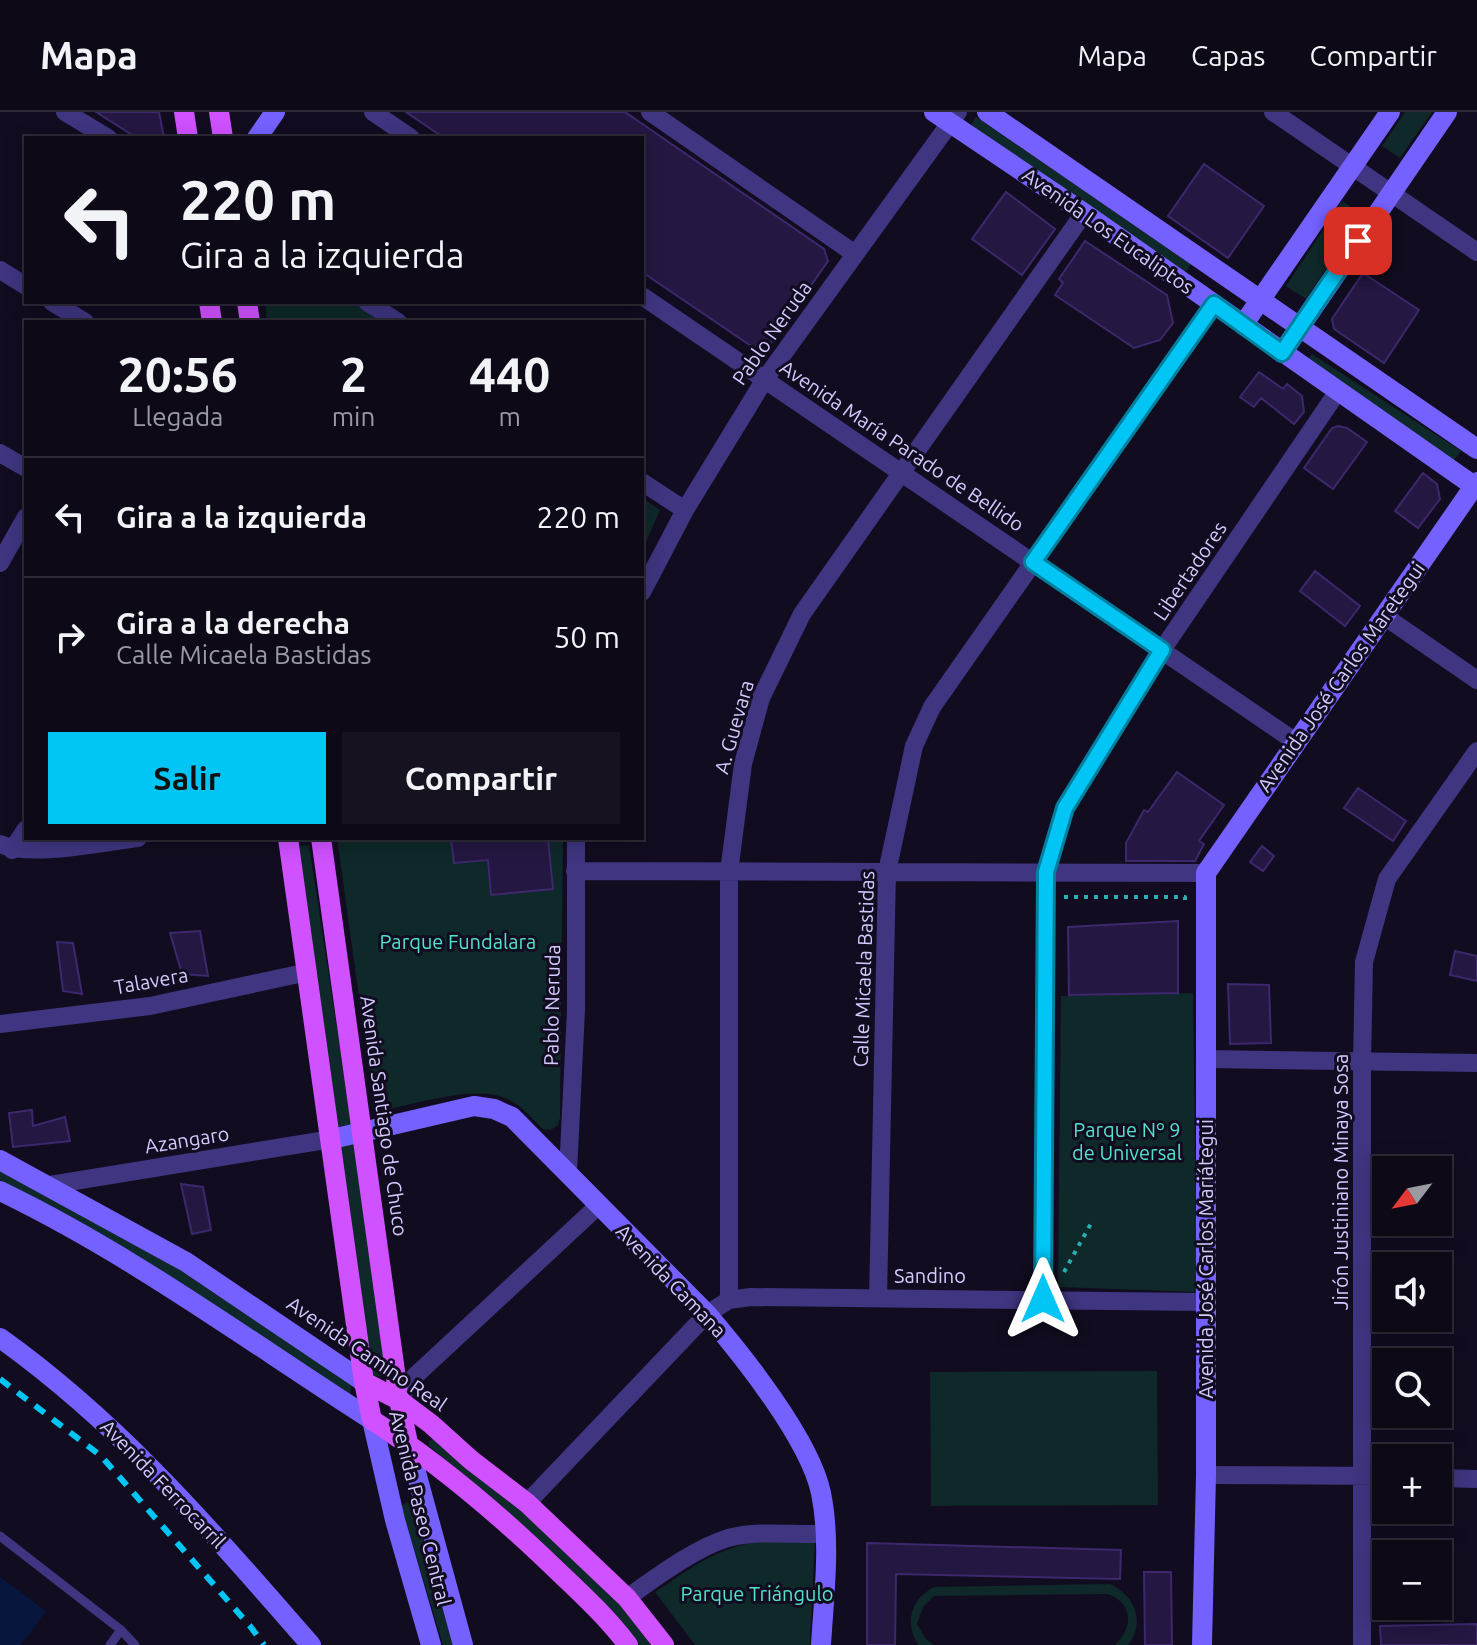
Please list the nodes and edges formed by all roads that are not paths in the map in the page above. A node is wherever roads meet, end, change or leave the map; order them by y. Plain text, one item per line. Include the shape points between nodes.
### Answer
1 (65, 112) edge
2 (184, 112) edge
3 (219, 112) edge
4 (275, 112) edge
5 (373, 112) edge
6 (650, 112) edge
7 (987, 112) edge
8 (1273, 112) edge
9 (1390, 112) edge
10 (1447, 112) edge
11 (947, 116) edge
12 (105, 136) edge
13 (188, 136) edge
14 (223, 136) edge
15 (258, 136) edge
16 (408, 136) edge
17 (1352, 167) junction
18 (1391, 194) junction
19 (1084, 213) junction
20 (1477, 252) edge
21 (855, 254) junction
22 (0, 270) edge
23 (24, 285) edge
24 (644, 297) edge
25 (1260, 299) junction
26 (55, 304) edge
27 (370, 304) edge
28 (1214, 304) junction
29 (82, 320) edge
30 (395, 320) edge
31 (1243, 325) junction
32 (1300, 326) junction
33 (1282, 353) junction
34 (765, 379) junction
35 (1338, 391) junction
36 (1477, 449) edge
37 (0, 453) edge
38 (24, 467) edge
39 (902, 473) junction
40 (644, 483) edge
41 (1476, 485) edge
42 (685, 510) junction
43 (24, 521) edge
44 (1033, 562) junction
45 (0, 563) edge
46 (644, 588) edge
47 (1384, 616) junction
48 (1162, 650) junction
49 (1477, 680) edge
50 (1296, 742) junction
51 (1477, 751) edge
52 (24, 831) edge
53 (120, 840) edge
54 (288, 840) edge
55 (321, 840) edge
56 (576, 840) edge
57 (6, 847) edge
58 (575, 871) junction
59 (729, 872) junction
60 (887, 872) junction
61 (1046, 872) junction
62 (1206, 873) junction
63 (308, 972) junction
64 (0, 1024) edge
65 (1206, 1059) junction
66 (1362, 1063) junction
67 (1477, 1063) edge
68 (362, 1133) junction
69 (332, 1139) junction
70 (0, 1160) edge
71 (568, 1173) junction
72 (50, 1185) junction
73 (0, 1191) edge
74 (598, 1206) junction
75 (878, 1298) junction
76 (1043, 1299) junction
77 (729, 1300) junction
78 (1205, 1302) junction
79 (707, 1314) junction
80 (0, 1338) edge
81 (364, 1382) junction
82 (399, 1400) junction
83 (372, 1420) junction
84 (408, 1443) junction
85 (1206, 1475) junction
86 (1364, 1476) junction
87 (1372, 1476) edge
88 (1452, 1478) edge
89 (1477, 1479) edge
90 (527, 1503) junction
91 (826, 1534) junction
92 (0, 1536) edge
93 (627, 1598) junction
94 (121, 1630) junction
95 (110, 1645) edge
96 (135, 1645) edge
97 (311, 1645) edge
98 (431, 1645) edge
99 (463, 1645) edge
100 (628, 1645) edge
101 (664, 1645) edge
102 (821, 1645) edge
103 (1202, 1645) edge
104 (1362, 1645) edge

1 - 12 street
2 - 13 main road
3 - 14 main road
4 - 15 street
5 - 16 street
6 - 21 street
7 - 25 street, Avenida Los Eucaliptos
8 - 17 street
9 - 17 street
10 - 18 street
11 - 19 street, Avenida Los Eucaliptos
11 - 21 street, Pablo Neruda
17 - 18 street
17 - 25 street
18 - 20 street
18 - 32 street
19 - 28 street, Avenida Los Eucaliptos
19 - 39 street, A. Guevara
21 - 34 street, Pablo Neruda
22 - 23 street
24 - 34 street, Avenida María Parado de Bellido
25 - 31 street
25 - 32 street, Avenida Los Eucaliptos
26 - 29 street
27 - 30 street
28 - 31 street, Avenida Los Eucaliptos
28 - 44 street, Calle Micaela Bastidas
31 - 33 street, Avenida Los Eucaliptos
32 - 33 street
32 - 36 street, Avenida Los Eucaliptos
33 - 35 street, Avenida Los Eucaliptos
34 - 39 street, Avenida María Parado de Bellido
34 - 42 street, Pablo Neruda
35 - 41 street, Avenida Los Eucaliptos
35 - 48 street, Libertadores
37 - 38 street
39 - 44 street, Avenida María Parado de Bellido
39 - 59 street, A. Guevara via 802,614 761,698 743,764
40 - 42 street
41 - 47 street, Avenida José Carlos Maretegui
42 - 46 street, Pablo Neruda
43 - 45 street
44 - 48 street, Avenida María Parado de Bellido
44 - 60 street, Calle Micaela Bastidas via 932,707 914,746
47 - 49 street
47 - 50 street, Avenida José Carlos Maretegui
48 - 50 street, Avenida María Parado de Bellido
48 - 61 street, Libertadores via 1065,808
50 - 62 street, Avenida José Carlos Maretegui
51 - 66 street, Jirón Justiniano Minaya Sosa via 1387,879 1364,962
52 - 57 street
53 - 57 street via 32,850
54 - 63 main road
55 - 68 main road, Avenida Santiago de Chuco
56 - 58 street, Pablo Neruda
58 - 59 street
58 - 71 street, Pablo Neruda via 576,1010
59 - 60 street
59 - 77 street, A. Guevara
60 - 61 street
60 - 75 street, Calle Micaela Bastidas
61 - 62 street
61 - 76 street, Libertadores
62 - 65 street, Avenida José Carlos Mariátegui
63 - 64 street, Talavera via 150,1006
63 - 69 main road
65 - 66 street
65 - 78 street, Avenida José Carlos Mariátegui
66 - 67 street
66 - 86 street, Jirón Justiniano Minaya Sosa
68 - 69 street, Avenida Camana
68 - 71 street, Avenida Camana via 474,1106 494,1109 512,1117
68 - 82 main road, Avenida Santiago de Chuco
69 - 72 street, Azangaro
69 - 81 main road
70 - 72 street, Avenida Camino Real
71 - 74 street, Avenida Camana
72 - 81 street, Avenida Camino Real via 186,1262
73 - 83 street via 145,1273
74 - 79 street, Avenida Camana
74 - 82 street via 415,1376
75 - 76 street, Sandino
75 - 77 street, Sandino
76 - 78 street, Sandino
77 - 79 street, Sandino
78 - 85 street, Avenida José Carlos Mariátegui
79 - 90 street, Sandino
79 - 91 street, Avenida Camana via 792,1427 811,1461
80 - 97 street, Avenida Ferrocarril via 142,1457
81 - 82 main road, Avenida Camino Real
81 - 83 main road, Avenida Paseo Central
82 - 84 main road, Avenida Paseo Central
82 - 90 main road, Avenida Camino Real
83 - 84 main road
83 - 98 street, Avenida Paseo Central
84 - 99 street, Avenida Paseo Central
84 - 100 main road via 508,1525 606,1616
85 - 86 street
85 - 103 street, Avenida José Carlos Mariátegui
86 - 87 street
86 - 104 street, Jirón Justiniano Minaya Sosa
88 - 89 street
90 - 93 main road, Avenida Camino Real
91 - 93 street via 727,1538 671,1566
91 - 102 street, Avenida Camana
92 - 94 lane
93 - 101 main road, Avenida Camino Real
94 - 95 lane
94 - 96 lane

